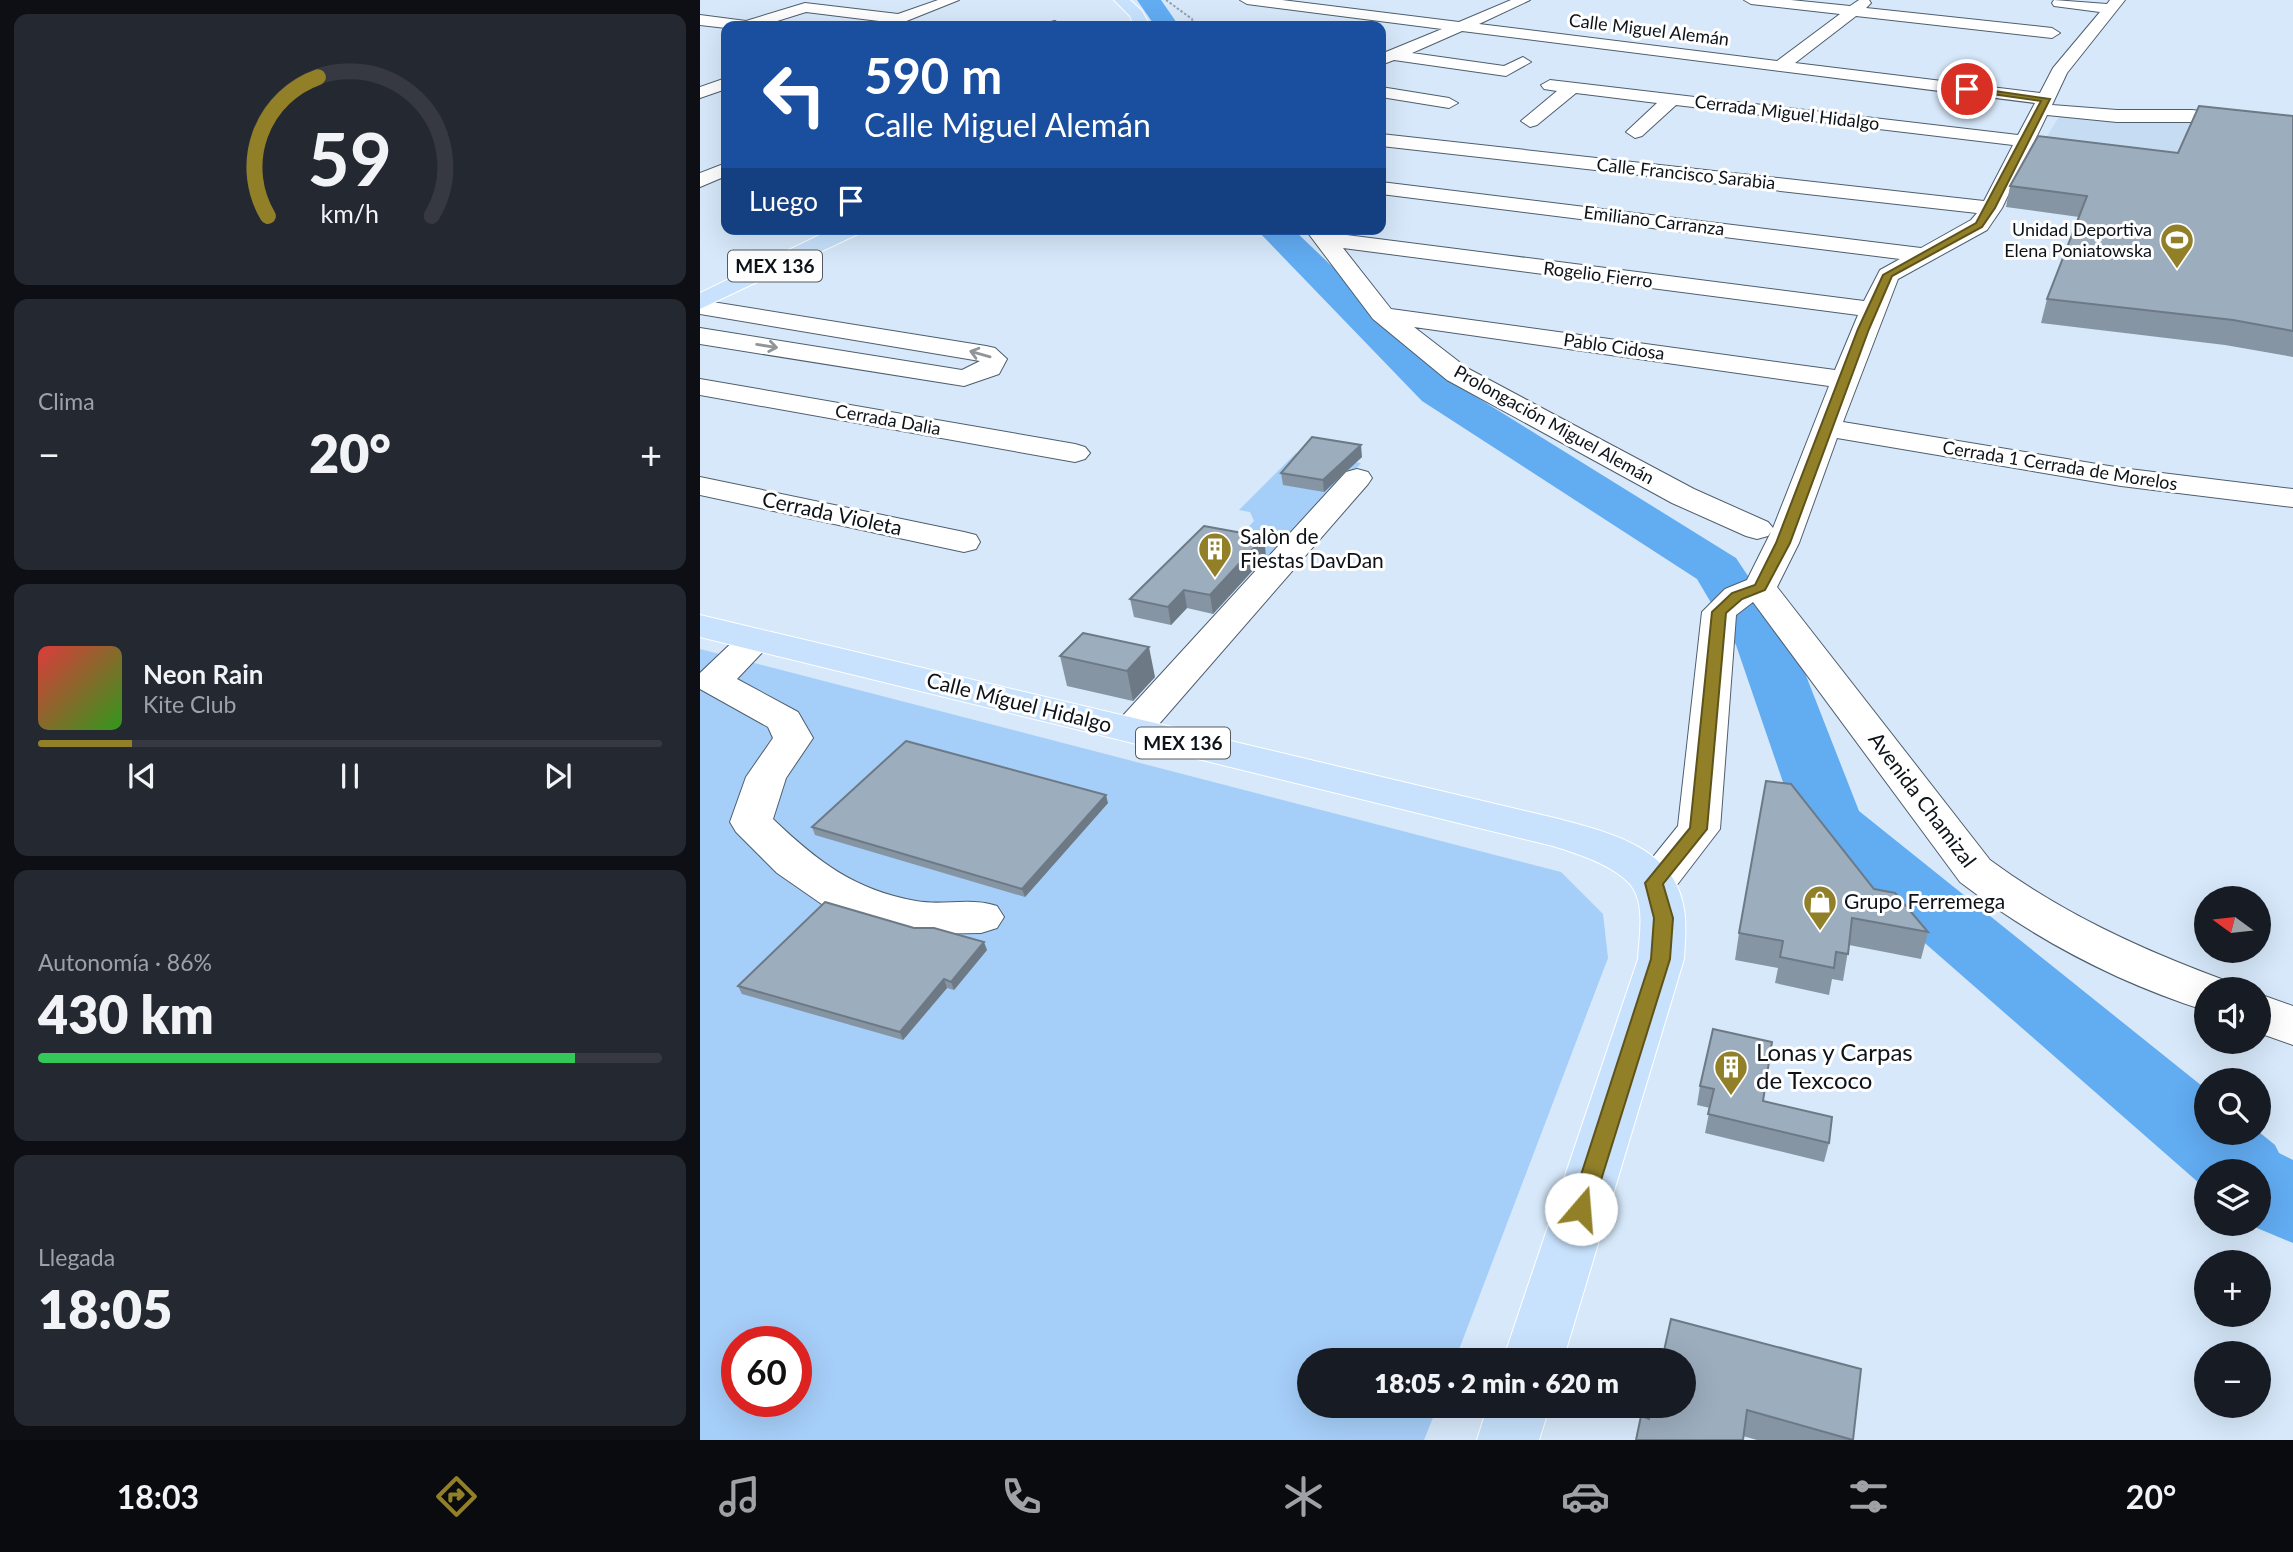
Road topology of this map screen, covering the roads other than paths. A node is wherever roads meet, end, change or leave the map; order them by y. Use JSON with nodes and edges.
{"nodes":[{"id":1,"x":952,"y":0,"type":"edge"},
{"id":2,"x":1121,"y":0,"type":"edge"},
{"id":3,"x":1247,"y":0,"type":"edge"},
{"id":4,"x":1523,"y":0,"type":"edge"},
{"id":5,"x":1751,"y":0,"type":"edge"},
{"id":6,"x":1868,"y":0,"type":"edge"},
{"id":7,"x":2062,"y":0,"type":"edge"},
{"id":8,"x":2115,"y":5,"type":"edge"},
{"id":9,"x":1854,"y":10,"type":"junction"},
{"id":10,"x":899,"y":19,"type":"junction"},
{"id":11,"x":700,"y":20,"type":"edge"},
{"id":12,"x":762,"y":21,"type":"edge"},
{"id":13,"x":894,"y":21,"type":"edge"},
{"id":14,"x":1140,"y":21,"type":"edge"},
{"id":15,"x":721,"y":23,"type":"edge"},
{"id":16,"x":1459,"y":27,"type":"junction"},
{"id":17,"x":2052,"y":33,"type":"dead end"},
{"id":18,"x":1386,"y":57,"type":"edge"},
{"id":19,"x":1386,"y":58,"type":"edge"},
{"id":20,"x":1523,"y":62,"type":"dead end"},
{"id":21,"x":1782,"y":65,"type":"junction"},
{"id":22,"x":721,"y":77,"type":"edge"},
{"id":23,"x":1550,"y":85,"type":"dead end"},
{"id":24,"x":1573,"y":88,"type":"junction"},
{"id":25,"x":700,"y":93,"type":"edge"},
{"id":26,"x":1386,"y":93,"type":"edge"},
{"id":27,"x":1671,"y":100,"type":"junction"},
{"id":28,"x":2043,"y":104,"type":"junction"},
{"id":29,"x":1420,"y":117,"type":"dead end"},
{"id":30,"x":1530,"y":121,"type":"dead end"},
{"id":31,"x":2293,"y":127,"type":"edge"},
{"id":32,"x":1635,"y":132,"type":"dead end"},
{"id":33,"x":1386,"y":141,"type":"edge"},
{"id":34,"x":2024,"y":141,"type":"junction"},
{"id":35,"x":721,"y":174,"type":"edge"},
{"id":36,"x":1386,"y":189,"type":"edge"},
{"id":37,"x":704,"y":191,"type":"edge"},
{"id":38,"x":1991,"y":208,"type":"junction"},
{"id":39,"x":838,"y":235,"type":"edge"},
{"id":40,"x":1322,"y":235,"type":"edge"},
{"id":41,"x":1328,"y":235,"type":"edge"},
{"id":42,"x":1926,"y":255,"type":"junction"},
{"id":43,"x":700,"y":305,"type":"edge"},
{"id":44,"x":1872,"y":309,"type":"junction"},
{"id":45,"x":1382,"y":314,"type":"junction"},
{"id":46,"x":700,"y":336,"type":"edge"},
{"id":47,"x":1846,"y":380,"type":"junction"},
{"id":48,"x":700,"y":387,"type":"edge"},
{"id":49,"x":1828,"y":428,"type":"junction"},
{"id":50,"x":1075,"y":453,"type":"dead end"},
{"id":51,"x":1357,"y":478,"type":"dead end"},
{"id":52,"x":700,"y":486,"type":"edge"},
{"id":53,"x":2293,"y":498,"type":"edge"},
{"id":54,"x":1757,"y":529,"type":"dead end"},
{"id":55,"x":964,"y":542,"type":"dead end"},
{"id":56,"x":1741,"y":596,"type":"junction"},
{"id":57,"x":700,"y":626,"type":"edge"},
{"id":58,"x":756,"y":640,"type":"junction"},
{"id":59,"x":1132,"y":730,"type":"junction"},
{"id":60,"x":1654,"y":883,"type":"junction"},
{"id":61,"x":981,"y":917,"type":"dead end"},
{"id":62,"x":2194,"y":988,"type":"edge"},
{"id":63,"x":2271,"y":1018,"type":"edge"},
{"id":64,"x":2293,"y":1026,"type":"edge"},
{"id":65,"x":1537,"y":1348,"type":"edge"},
{"id":66,"x":1515,"y":1418,"type":"edge"},
{"id":67,"x":1508,"y":1440,"type":"edge"}],
"edges":[{"from":1,"to":10,"type":"street"},
{"from":2,"to":14,"type":"main road"},
{"from":3,"to":16,"type":"street","name":"Calle Miguel Alemán"},
{"from":4,"to":16,"type":"street"},
{"from":5,"to":9,"type":"street"},
{"from":6,"to":9,"type":"street"},
{"from":7,"to":8,"type":"street"},
{"from":8,"to":28,"type":"street"},
{"from":9,"to":17,"type":"street"},
{"from":9,"to":21,"type":"street"},
{"from":10,"to":12,"type":"street"},
{"from":10,"to":13,"type":"street"},
{"from":11,"to":15,"type":"street"},
{"from":16,"to":18,"type":"street"},
{"from":16,"to":21,"type":"street","name":"Calle Miguel Alemán"},
{"from":19,"to":20,"type":"street"},
{"from":21,"to":28,"type":"street","name":"Calle Miguel Alemán"},
{"from":22,"to":25,"type":"street"},
{"from":23,"to":24,"type":"street","name":"Cerrada Miguel Hidalgo"},
{"from":24,"to":27,"type":"street","name":"Cerrada Miguel Hidalgo"},
{"from":24,"to":30,"type":"street"},
{"from":26,"to":29,"type":"street"},
{"from":27,"to":32,"type":"street"},
{"from":27,"to":34,"type":"street","name":"Cerrada Miguel Hidalgo"},
{"from":28,"to":31,"type":"street","name":"Calle Miguel Alemán"},
{"from":28,"to":34,"type":"street"},
{"from":33,"to":38,"type":"street","name":"Calle Francisco Sarabia"},
{"from":34,"to":38,"type":"street"},
{"from":35,"to":37,"type":"street"},
{"from":36,"to":42,"type":"street","name":"Emiliano Carranza"},
{"from":38,"to":42,"type":"street"},
{"from":39,"to":43,"type":"main road","number":"MEX 136"},
{"from":40,"to":45,"type":"street","name":"Prolongación Miguel Alemán"},
{"from":41,"to":44,"type":"street","name":"Rogelio Fierro"},
{"from":42,"to":44,"type":"street"},
{"from":46,"to":43,"type":"street","one_way":true},
{"from":44,"to":47,"type":"street"},
{"from":45,"to":47,"type":"street","name":"Pablo Cidosa"},
{"from":45,"to":54,"type":"street","name":"Prolongación Miguel Alemán"},
{"from":47,"to":49,"type":"street"},
{"from":48,"to":50,"type":"street","name":"Cerrada Dalia"},
{"from":49,"to":53,"type":"street","name":"Cerrada 1 Cerrada de Morelos"},
{"from":49,"to":56,"type":"street"},
{"from":51,"to":59,"type":"street"},
{"from":52,"to":55,"type":"street","name":"Cerrada Violeta"},
{"from":56,"to":60,"type":"street"},
{"from":56,"to":62,"type":"street","name":"Avenida Chamizal"},
{"from":57,"to":58,"type":"main road","name":"Calle Míguel Hidalgo","number":"MEX 136"},
{"from":58,"to":59,"type":"main road","name":"Calle Míguel Hidalgo","number":"MEX 136"},
{"from":58,"to":61,"type":"street"},
{"from":59,"to":60,"type":"main road","name":"Calle Míguel Hidalgo","number":"MEX 136"},
{"from":60,"to":65,"type":"main road"},
{"from":63,"to":64,"type":"street"},
{"from":66,"to":67,"type":"main road"}]}
